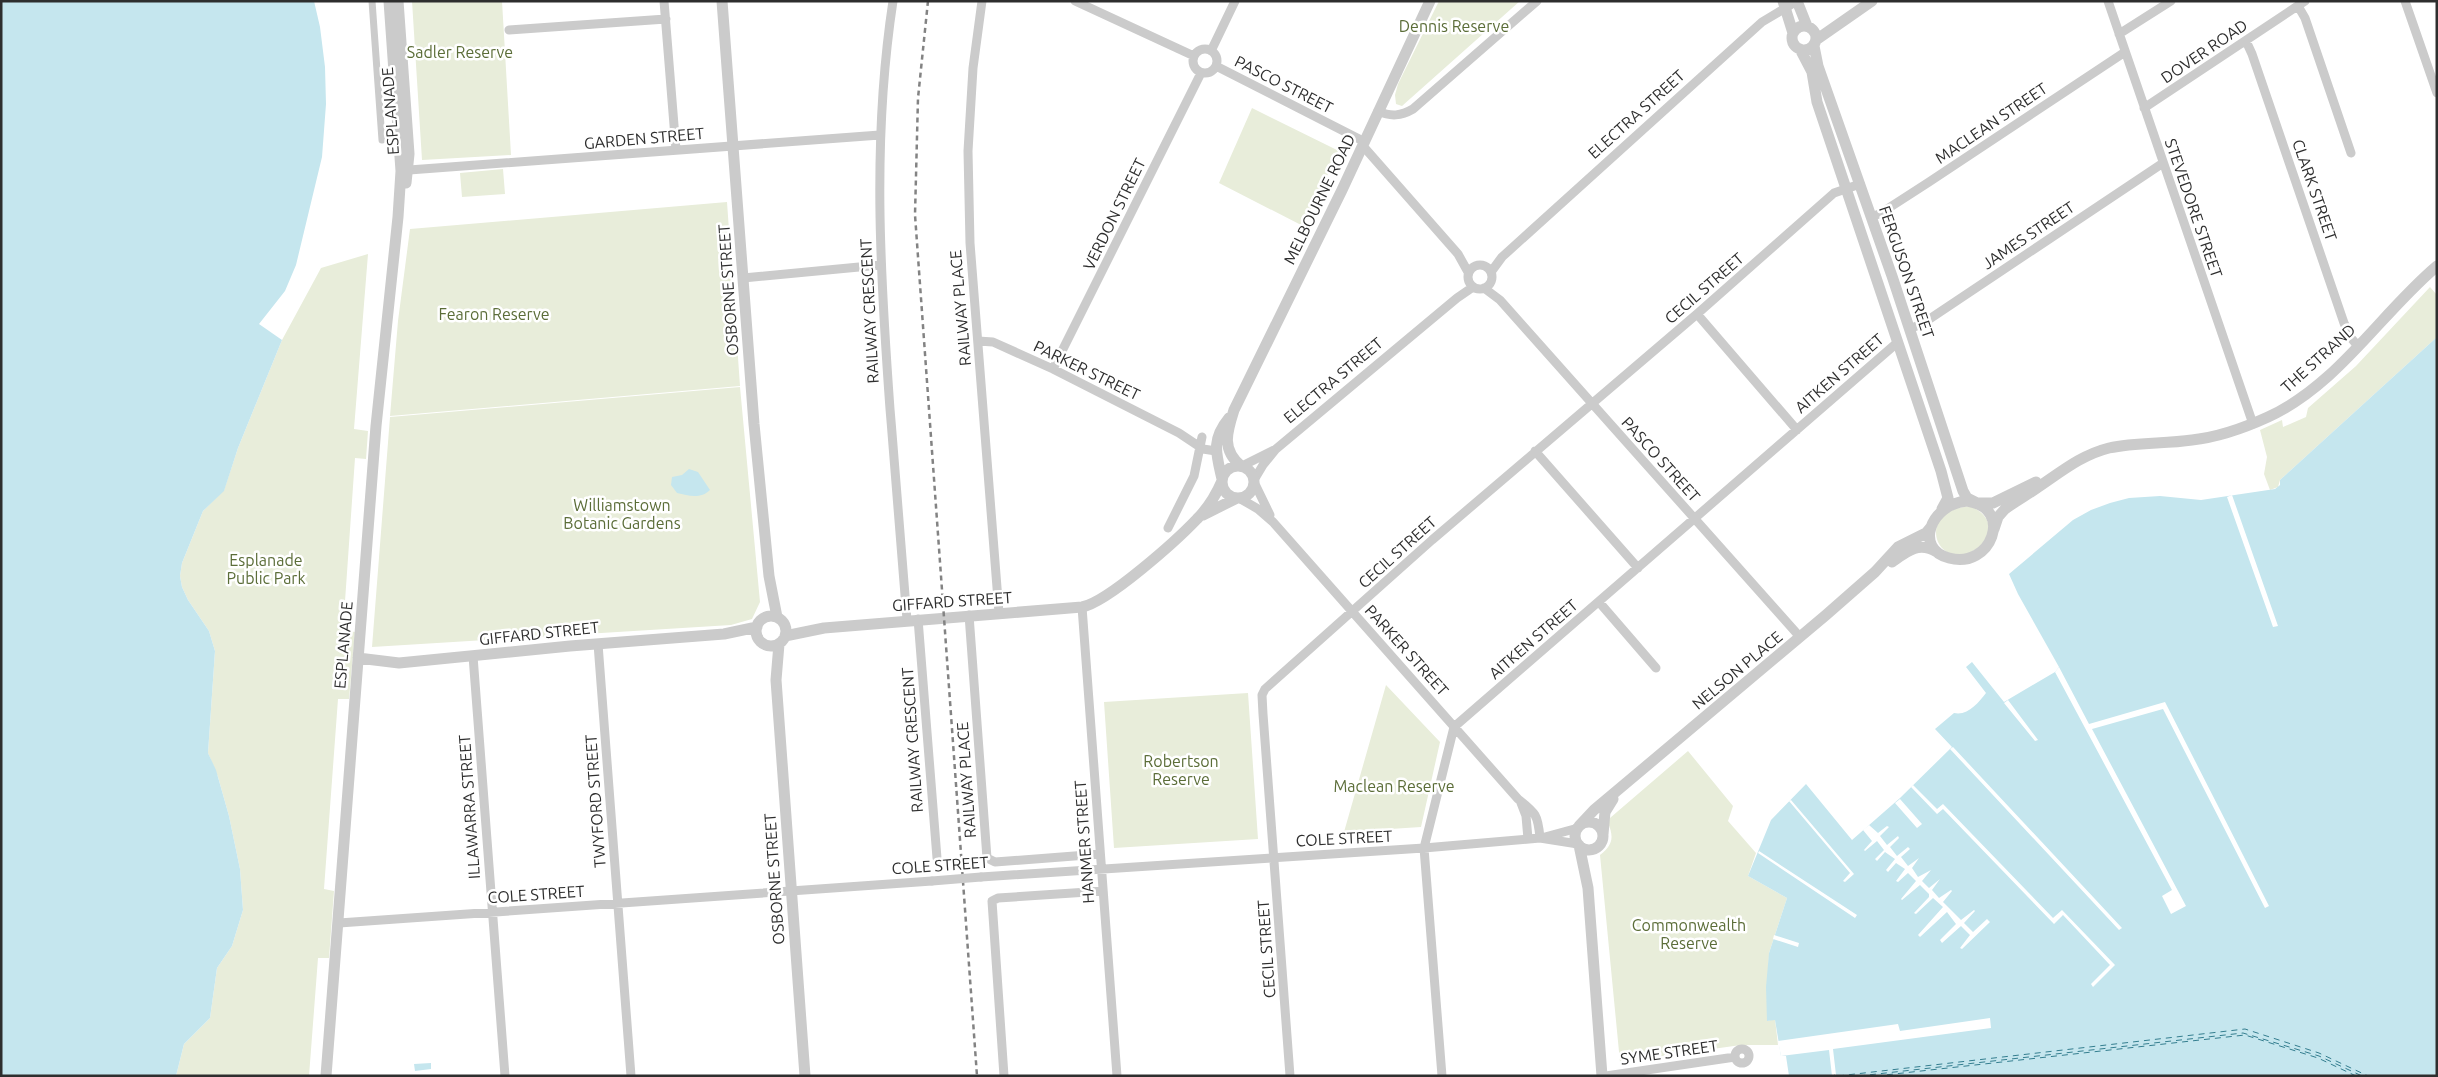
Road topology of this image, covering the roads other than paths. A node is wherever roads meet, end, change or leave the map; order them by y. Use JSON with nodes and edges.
{"nodes":[{"id":1,"x":372,"y":1,"type":"edge"},
{"id":2,"x":389,"y":1,"type":"edge"},
{"id":3,"x":398,"y":1,"type":"edge"},
{"id":4,"x":664,"y":1,"type":"edge"},
{"id":5,"x":722,"y":1,"type":"edge"},
{"id":6,"x":893,"y":1,"type":"edge"},
{"id":7,"x":982,"y":1,"type":"edge"},
{"id":8,"x":1075,"y":1,"type":"edge"},
{"id":9,"x":1235,"y":1,"type":"edge"},
{"id":10,"x":1430,"y":1,"type":"edge"},
{"id":11,"x":1537,"y":1,"type":"edge"},
{"id":12,"x":1797,"y":1,"type":"edge"},
{"id":13,"x":1872,"y":1,"type":"edge"},
{"id":14,"x":2108,"y":1,"type":"edge"},
{"id":15,"x":2171,"y":1,"type":"edge"},
{"id":16,"x":2405,"y":1,"type":"edge"},
{"id":17,"x":2301,"y":3,"type":"edge"},
{"id":18,"x":1784,"y":4,"type":"edge"},
{"id":19,"x":1848,"y":16,"type":"junction"},
{"id":20,"x":666,"y":19,"type":"junction"},
{"id":21,"x":1809,"y":27,"type":"junction"},
{"id":22,"x":510,"y":30,"type":"dead end"},
{"id":23,"x":1793,"y":33,"type":"junction"},
{"id":24,"x":2119,"y":34,"type":"junction"},
{"id":25,"x":2246,"y":41,"type":"junction"},
{"id":26,"x":1815,"y":43,"type":"junction"},
{"id":27,"x":1800,"y":49,"type":"junction"},
{"id":28,"x":1210,"y":51,"type":"junction"},
{"id":29,"x":2125,"y":52,"type":"junction"},
{"id":30,"x":1194,"y":56,"type":"junction"},
{"id":31,"x":1216,"y":66,"type":"junction"},
{"id":32,"x":1201,"y":73,"type":"junction"},
{"id":33,"x":2437,"y":93,"type":"edge"},
{"id":34,"x":2144,"y":108,"type":"junction"},
{"id":35,"x":1378,"y":111,"type":"junction"},
{"id":36,"x":880,"y":135,"type":"junction"},
{"id":37,"x":382,"y":140,"type":"dead end"},
{"id":38,"x":1364,"y":144,"type":"junction"},
{"id":39,"x":733,"y":146,"type":"junction"},
{"id":40,"x":676,"y":150,"type":"junction"},
{"id":41,"x":2350,"y":153,"type":"dead end"},
{"id":42,"x":2163,"y":163,"type":"junction"},
{"id":43,"x":405,"y":170,"type":"junction"},
{"id":44,"x":1860,"y":184,"type":"junction"},
{"id":45,"x":1846,"y":189,"type":"junction"},
{"id":46,"x":1872,"y":216,"type":"junction"},
{"id":47,"x":1458,"y":254,"type":"junction"},
{"id":48,"x":880,"y":265,"type":"junction"},
{"id":49,"x":1476,"y":265,"type":"junction"},
{"id":50,"x":2437,"y":266,"type":"edge"},
{"id":51,"x":1489,"y":269,"type":"junction"},
{"id":52,"x":1468,"y":272,"type":"junction"},
{"id":53,"x":743,"y":278,"type":"junction"},
{"id":54,"x":1471,"y":285,"type":"junction"},
{"id":55,"x":1487,"y":286,"type":"junction"},
{"id":56,"x":1697,"y":314,"type":"junction"},
{"id":57,"x":1910,"y":329,"type":"junction"},
{"id":58,"x":978,"y":341,"type":"junction"},
{"id":59,"x":1898,"y":342,"type":"junction"},
{"id":60,"x":2358,"y":346,"type":"junction"},
{"id":61,"x":1054,"y":368,"type":"junction"},
{"id":62,"x":1592,"y":404,"type":"junction"},
{"id":63,"x":2253,"y":424,"type":"junction"},
{"id":64,"x":1797,"y":430,"type":"junction"},
{"id":65,"x":1179,"y":433,"type":"junction"},
{"id":66,"x":1202,"y":438,"type":"junction"},
{"id":67,"x":1222,"y":441,"type":"junction"},
{"id":68,"x":1200,"y":447,"type":"junction"},
{"id":69,"x":1276,"y":449,"type":"junction"},
{"id":70,"x":1216,"y":451,"type":"junction"},
{"id":71,"x":1535,"y":451,"type":"junction"},
{"id":72,"x":1241,"y":466,"type":"junction"},
{"id":73,"x":2055,"y":474,"type":"junction"},
{"id":74,"x":1222,"y":480,"type":"junction"},
{"id":75,"x":1254,"y":481,"type":"junction"},
{"id":76,"x":1238,"y":498,"type":"junction"},
{"id":77,"x":1977,"y":503,"type":"junction"},
{"id":78,"x":1942,"y":509,"type":"junction"},
{"id":79,"x":1197,"y":519,"type":"junction"},
{"id":80,"x":1694,"y":519,"type":"junction"},
{"id":81,"x":1273,"y":522,"type":"junction"},
{"id":82,"x":1931,"y":527,"type":"junction"},
{"id":83,"x":1168,"y":528,"type":"dead end"},
{"id":84,"x":1994,"y":530,"type":"junction"},
{"id":85,"x":1939,"y":553,"type":"junction"},
{"id":86,"x":1638,"y":568,"type":"junction"},
{"id":87,"x":1875,"y":572,"type":"junction"},
{"id":88,"x":1599,"y":602,"type":"junction"},
{"id":89,"x":1082,"y":607,"type":"junction"},
{"id":90,"x":1352,"y":612,"type":"junction"},
{"id":91,"x":999,"y":613,"type":"junction"},
{"id":92,"x":969,"y":615,"type":"junction"},
{"id":93,"x":776,"y":619,"type":"junction"},
{"id":94,"x":912,"y":619,"type":"junction"},
{"id":95,"x":824,"y":628,"type":"junction"},
{"id":96,"x":761,"y":637,"type":"junction"},
{"id":97,"x":1800,"y":638,"type":"junction"},
{"id":98,"x":782,"y":640,"type":"junction"},
{"id":99,"x":598,"y":644,"type":"junction"},
{"id":100,"x":473,"y":656,"type":"junction"},
{"id":101,"x":358,"y":658,"type":"junction"},
{"id":102,"x":1656,"y":668,"type":"dead end"},
{"id":103,"x":776,"y":680,"type":"junction"},
{"id":104,"x":1454,"y":727,"type":"junction"},
{"id":105,"x":1619,"y":792,"type":"junction"},
{"id":106,"x":1518,"y":798,"type":"junction"},
{"id":107,"x":1579,"y":827,"type":"junction"},
{"id":108,"x":1541,"y":838,"type":"junction"},
{"id":109,"x":1528,"y":839,"type":"junction"},
{"id":110,"x":1601,"y":839,"type":"junction"},
{"id":111,"x":1579,"y":845,"type":"junction"},
{"id":112,"x":1424,"y":848,"type":"junction"},
{"id":113,"x":1100,"y":854,"type":"junction"},
{"id":114,"x":1273,"y":857,"type":"junction"},
{"id":115,"x":936,"y":858,"type":"dead end"},
{"id":116,"x":1101,"y":869,"type":"junction"},
{"id":117,"x":1588,"y":888,"type":"junction"},
{"id":118,"x":791,"y":891,"type":"junction"},
{"id":119,"x":1103,"y":891,"type":"junction"},
{"id":120,"x":617,"y":903,"type":"junction"},
{"id":121,"x":492,"y":912,"type":"junction"},
{"id":122,"x":339,"y":923,"type":"junction"},
{"id":123,"x":1735,"y":1058,"type":"dead end"},
{"id":124,"x":326,"y":1076,"type":"edge"},
{"id":125,"x":505,"y":1076,"type":"edge"},
{"id":126,"x":631,"y":1076,"type":"edge"},
{"id":127,"x":805,"y":1076,"type":"edge"},
{"id":128,"x":1004,"y":1076,"type":"edge"},
{"id":129,"x":1117,"y":1076,"type":"edge"},
{"id":130,"x":1290,"y":1076,"type":"edge"},
{"id":131,"x":1442,"y":1076,"type":"edge"},
{"id":132,"x":1602,"y":1076,"type":"edge"},
{"id":133,"x":1606,"y":1076,"type":"edge"}],
"edges":[{"from":1,"to":37,"type":"street"},
{"from":2,"to":43,"type":"street","name":"ESPLANADE"},
{"from":3,"to":43,"type":"street","name":"ESPLANADE"},
{"from":4,"to":20,"type":"street"},
{"from":5,"to":39,"type":"street","name":"OSBORNE STREET"},
{"from":6,"to":36,"type":"street","name":"RAILWAY CRESCENT"},
{"from":7,"to":58,"type":"street","name":"RAILWAY PLACE"},
{"from":8,"to":30,"type":"street"},
{"from":9,"to":28,"type":"street"},
{"from":10,"to":35,"type":"street","name":"MELBOURNE ROAD"},
{"from":11,"to":35,"type":"street"},
{"from":12,"to":18,"type":"street","name":"ELECTRA STREET"},
{"from":12,"to":21,"type":"street"},
{"from":13,"to":19,"type":"street"},
{"from":14,"to":24,"type":"street","name":"STEVEDORE STREET"},
{"from":15,"to":24,"type":"street"},
{"from":16,"to":33,"type":"street"},
{"from":17,"to":25,"type":"street","name":"DOVER ROAD"},
{"from":17,"to":41,"type":"street"},
{"from":18,"to":23,"type":"street"},
{"from":18,"to":51,"type":"street","name":"ELECTRA STREET"},
{"from":19,"to":21,"type":"street"},
{"from":19,"to":26,"type":"street"},
{"from":20,"to":22,"type":"street"},
{"from":20,"to":40,"type":"street"},
{"from":21,"to":23,"type":"street"},
{"from":21,"to":26,"type":"street"},
{"from":23,"to":27,"type":"street"},
{"from":24,"to":29,"type":"street","name":"STEVEDORE STREET"},
{"from":25,"to":34,"type":"street","name":"DOVER ROAD"},
{"from":25,"to":60,"type":"street","name":"CLARK STREET"},
{"from":26,"to":27,"type":"street"},
{"from":26,"to":44,"type":"street","name":"FERGUSON STREET"},
{"from":27,"to":45,"type":"street","name":"FERGUSON STREET"},
{"from":28,"to":30,"type":"street"},
{"from":28,"to":31,"type":"street"},
{"from":29,"to":34,"type":"street","name":"STEVEDORE STREET"},
{"from":29,"to":46,"type":"street","name":"MACLEAN STREET"},
{"from":30,"to":32,"type":"street"},
{"from":31,"to":32,"type":"street"},
{"from":31,"to":38,"type":"street","name":"PASCO STREET"},
{"from":32,"to":61,"type":"street","name":"VERDON STREET"},
{"from":34,"to":42,"type":"street","name":"STEVEDORE STREET"},
{"from":35,"to":38,"type":"street","name":"MELBOURNE ROAD"},
{"from":36,"to":39,"type":"street","name":"GARDEN STREET"},
{"from":36,"to":48,"type":"street","name":"RAILWAY CRESCENT"},
{"from":38,"to":47,"type":"street","name":"PASCO STREET"},
{"from":38,"to":67,"type":"street","name":"MELBOURNE ROAD"},
{"from":39,"to":40,"type":"street","name":"GARDEN STREET"},
{"from":39,"to":53,"type":"street","name":"OSBORNE STREET"},
{"from":40,"to":43,"type":"street","name":"GARDEN STREET"},
{"from":42,"to":57,"type":"street","name":"JAMES STREET"},
{"from":42,"to":63,"type":"street","name":"STEVEDORE STREET"},
{"from":43,"to":101,"type":"street","name":"ESPLANADE"},
{"from":44,"to":45,"type":"street","name":"CECIL STREET"},
{"from":44,"to":46,"type":"street","name":"FERGUSON STREET"},
{"from":45,"to":56,"type":"street","name":"CECIL STREET"},
{"from":45,"to":59,"type":"street","name":"FERGUSON STREET"},
{"from":46,"to":57,"type":"street","name":"FERGUSON STREET"},
{"from":47,"to":49,"type":"street","name":"PASCO STREET"},
{"from":47,"to":52,"type":"street","name":"PASCO STREET"},
{"from":48,"to":53,"type":"street"},
{"from":48,"to":94,"type":"street","name":"RAILWAY CRESCENT"},
{"from":49,"to":51,"type":"street"},
{"from":49,"to":52,"type":"street"},
{"from":50,"to":60,"type":"street","name":"THE STRAND"},
{"from":51,"to":55,"type":"street"},
{"from":52,"to":54,"type":"street"},
{"from":53,"to":93,"type":"street","name":"OSBORNE STREET"},
{"from":54,"to":55,"type":"street"},
{"from":54,"to":69,"type":"street","name":"ELECTRA STREET"},
{"from":55,"to":62,"type":"street","name":"PASCO STREET"},
{"from":56,"to":62,"type":"street","name":"CECIL STREET"},
{"from":56,"to":64,"type":"street"},
{"from":57,"to":77,"type":"street","name":"FERGUSON STREET"},
{"from":58,"to":61,"type":"street","name":"PARKER STREET"},
{"from":58,"to":91,"type":"street","name":"RAILWAY PLACE"},
{"from":59,"to":64,"type":"street","name":"AITKEN STREET"},
{"from":59,"to":78,"type":"street","name":"FERGUSON STREET"},
{"from":60,"to":63,"type":"street","name":"THE STRAND"},
{"from":61,"to":65,"type":"street","name":"PARKER STREET"},
{"from":62,"to":71,"type":"street","name":"CECIL STREET"},
{"from":62,"to":80,"type":"street","name":"PASCO STREET"},
{"from":63,"to":73,"type":"street","name":"THE STRAND"},
{"from":64,"to":80,"type":"street","name":"AITKEN STREET"},
{"from":65,"to":66,"type":"street","name":"PARKER STREET"},
{"from":65,"to":68,"type":"street","name":"PARKER STREET"},
{"from":66,"to":67,"type":"street","name":"PARKER STREET"},
{"from":66,"to":68,"type":"street"},
{"from":67,"to":70,"type":"street","name":"MELBOURNE ROAD"},
{"from":67,"to":72,"type":"street"},
{"from":68,"to":70,"type":"street","name":"PARKER STREET"},
{"from":68,"to":83,"type":"street"},
{"from":69,"to":72,"type":"street","name":"ELECTRA STREET"},
{"from":69,"to":75,"type":"street","name":"ELECTRA STREET"},
{"from":70,"to":74,"type":"street","name":"MELBOURNE ROAD"},
{"from":71,"to":86,"type":"street"},
{"from":71,"to":90,"type":"street","name":"CECIL STREET"},
{"from":72,"to":74,"type":"street"},
{"from":72,"to":75,"type":"street"},
{"from":73,"to":77,"type":"street","name":"THE STRAND"},
{"from":73,"to":84,"type":"street","name":"THE STRAND"},
{"from":74,"to":76,"type":"street"},
{"from":74,"to":79,"type":"street"},
{"from":75,"to":76,"type":"street"},
{"from":75,"to":81,"type":"street","name":"PARKER STREET"},
{"from":76,"to":79,"type":"street"},
{"from":76,"to":81,"type":"street","name":"PARKER STREET"},
{"from":77,"to":78,"type":"street"},
{"from":77,"to":84,"type":"street"},
{"from":78,"to":82,"type":"street"},
{"from":79,"to":89,"type":"street"},
{"from":80,"to":86,"type":"street","name":"AITKEN STREET"},
{"from":80,"to":97,"type":"street","name":"PASCO STREET"},
{"from":81,"to":90,"type":"street","name":"PARKER STREET"},
{"from":82,"to":85,"type":"street"},
{"from":82,"to":87,"type":"street","name":"NELSON PLACE"},
{"from":84,"to":85,"type":"street"},
{"from":85,"to":87,"type":"street","name":"NELSON PLACE"},
{"from":86,"to":88,"type":"street","name":"AITKEN STREET"},
{"from":87,"to":97,"type":"street","name":"NELSON PLACE"},
{"from":88,"to":102,"type":"street"},
{"from":88,"to":104,"type":"street","name":"AITKEN STREET"},
{"from":89,"to":91,"type":"street","name":"GIFFARD STREET"},
{"from":89,"to":113,"type":"street","name":"HANMER STREET"},
{"from":90,"to":104,"type":"street","name":"PARKER STREET"},
{"from":90,"to":114,"type":"street","name":"CECIL STREET"},
{"from":91,"to":92,"type":"street","name":"GIFFARD STREET"},
{"from":92,"to":94,"type":"street","name":"GIFFARD STREET"},
{"from":92,"to":113,"type":"street","name":"RAILWAY PLACE"},
{"from":93,"to":95,"type":"street","name":"GIFFARD STREET"},
{"from":93,"to":96,"type":"street"},
{"from":93,"to":98,"type":"street","name":"OSBORNE STREET"},
{"from":94,"to":95,"type":"street","name":"GIFFARD STREET"},
{"from":94,"to":115,"type":"street","name":"RAILWAY CRESCENT"},
{"from":95,"to":98,"type":"street","name":"GIFFARD STREET"},
{"from":96,"to":98,"type":"street","name":"GIFFARD STREET"},
{"from":96,"to":99,"type":"street","name":"GIFFARD STREET"},
{"from":96,"to":103,"type":"street","name":"OSBORNE STREET"},
{"from":97,"to":105,"type":"street","name":"NELSON PLACE"},
{"from":98,"to":103,"type":"street","name":"OSBORNE STREET"},
{"from":99,"to":100,"type":"street","name":"GIFFARD STREET"},
{"from":99,"to":120,"type":"street","name":"TWYFORD STREET"},
{"from":100,"to":101,"type":"street","name":"GIFFARD STREET"},
{"from":100,"to":121,"type":"street","name":"ILLAWARRA STREET"},
{"from":101,"to":122,"type":"street","name":"ESPLANADE"},
{"from":103,"to":118,"type":"street","name":"OSBORNE STREET"},
{"from":104,"to":106,"type":"street","name":"PARKER STREET"},
{"from":104,"to":112,"type":"street"},
{"from":105,"to":107,"type":"street","name":"NELSON PLACE"},
{"from":105,"to":110,"type":"street","name":"NELSON PLACE"},
{"from":106,"to":108,"type":"street","name":"PARKER STREET"},
{"from":106,"to":109,"type":"street","name":"PARKER STREET"},
{"from":107,"to":108,"type":"street","name":"COLE STREET"},
{"from":107,"to":110,"type":"street"},
{"from":107,"to":111,"type":"street"},
{"from":108,"to":109,"type":"street","name":"COLE STREET"},
{"from":108,"to":111,"type":"street","name":"COLE STREET"},
{"from":109,"to":112,"type":"street","name":"COLE STREET"},
{"from":110,"to":111,"type":"street"},
{"from":110,"to":117,"type":"street","name":"NELSON PLACE"},
{"from":111,"to":117,"type":"street","name":"NELSON PLACE"},
{"from":112,"to":114,"type":"street","name":"COLE STREET"},
{"from":112,"to":131,"type":"street"},
{"from":113,"to":116,"type":"street","name":"HANMER STREET"},
{"from":114,"to":116,"type":"street","name":"COLE STREET"},
{"from":114,"to":130,"type":"street","name":"CECIL STREET"},
{"from":116,"to":118,"type":"street","name":"COLE STREET","bridge":true},
{"from":116,"to":119,"type":"street","name":"HANMER STREET"},
{"from":117,"to":132,"type":"street","name":"NELSON PLACE"},
{"from":118,"to":120,"type":"street","name":"COLE STREET"},
{"from":118,"to":127,"type":"street","name":"OSBORNE STREET"},
{"from":119,"to":128,"type":"street"},
{"from":119,"to":129,"type":"street","name":"HANMER STREET"},
{"from":120,"to":121,"type":"street","name":"COLE STREET"},
{"from":120,"to":126,"type":"street","name":"TWYFORD STREET"},
{"from":121,"to":122,"type":"street","name":"COLE STREET"},
{"from":121,"to":125,"type":"street","name":"ILLAWARRA STREET"},
{"from":122,"to":124,"type":"street","name":"ESPLANADE"},
{"from":123,"to":133,"type":"street","name":"SYME STREET"}]}
